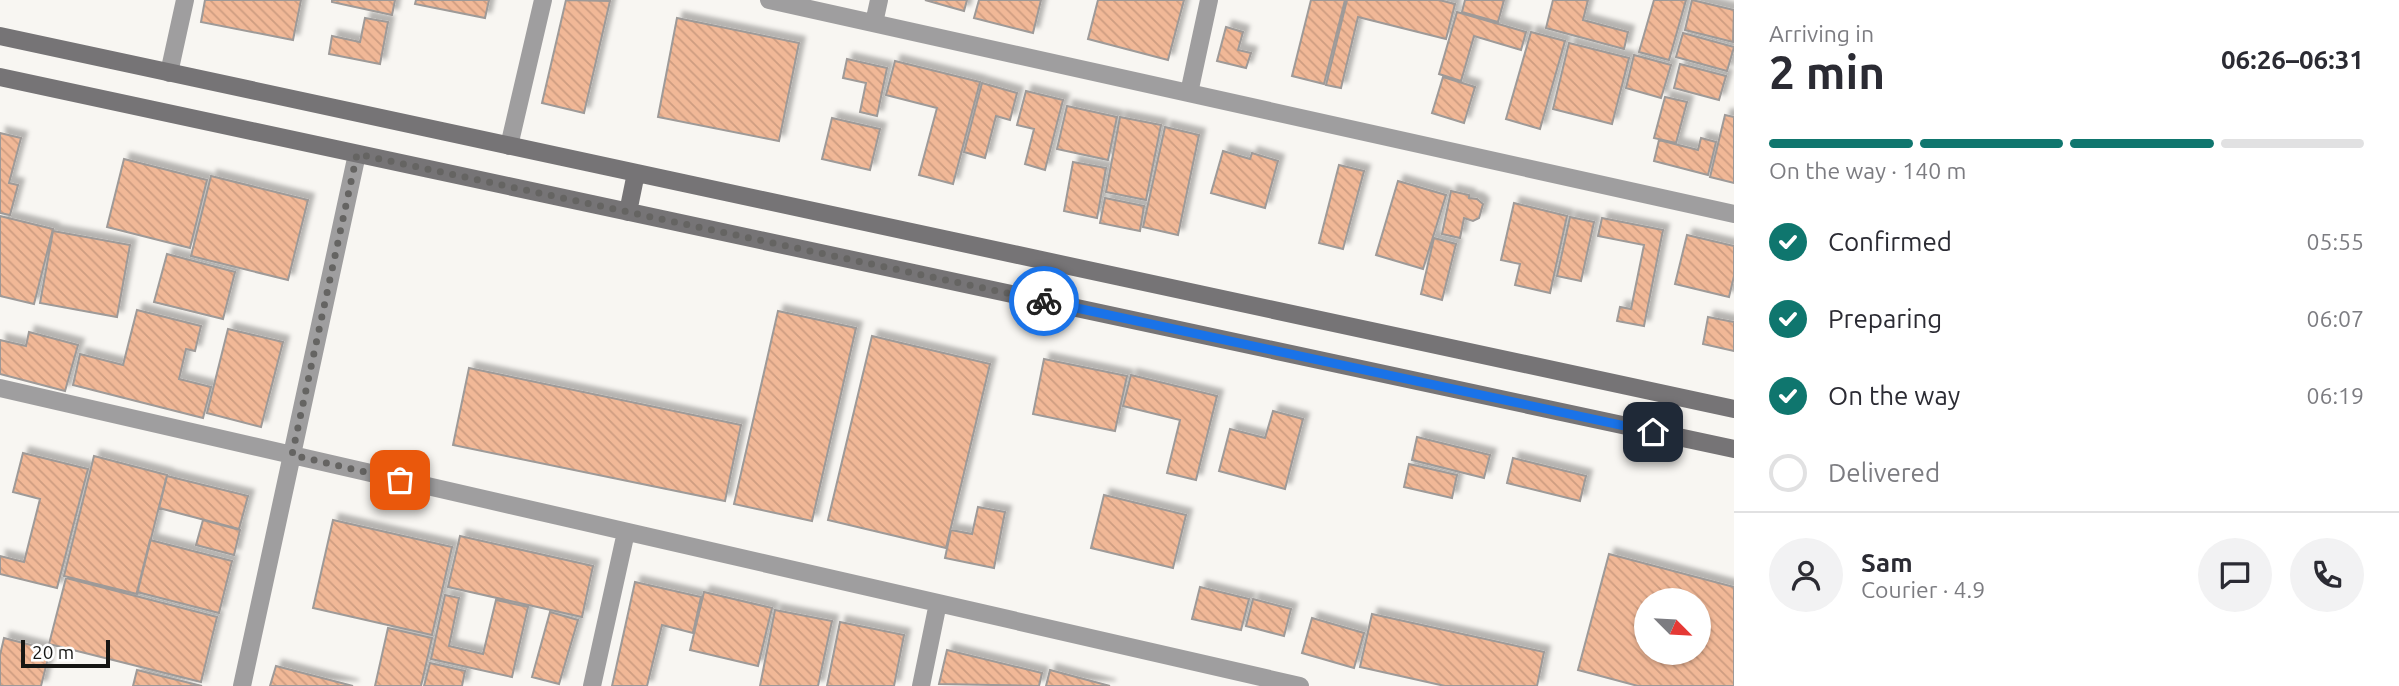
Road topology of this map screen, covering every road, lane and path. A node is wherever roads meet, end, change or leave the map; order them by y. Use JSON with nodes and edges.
{"nodes":[{"id":1,"x":185,"y":0,"type":"edge"},
{"id":2,"x":542,"y":0,"type":"edge"},
{"id":3,"x":769,"y":0,"type":"edge"},
{"id":4,"x":879,"y":0,"type":"edge"},
{"id":5,"x":1209,"y":0,"type":"edge"},
{"id":6,"x":874,"y":23,"type":"junction"},
{"id":7,"x":0,"y":37,"type":"edge"},
{"id":8,"x":169,"y":73,"type":"junction"},
{"id":9,"x":0,"y":77,"type":"edge"},
{"id":10,"x":1189,"y":93,"type":"junction"},
{"id":11,"x":509,"y":146,"type":"junction"},
{"id":12,"x":357,"y":154,"type":"junction"},
{"id":13,"x":636,"y":173,"type":"junction"},
{"id":14,"x":628,"y":212,"type":"junction"},
{"id":15,"x":1734,"y":214,"type":"edge"},
{"id":16,"x":0,"y":388,"type":"edge"},
{"id":17,"x":1734,"y":408,"type":"edge"},
{"id":18,"x":1734,"y":449,"type":"edge"},
{"id":19,"x":292,"y":455,"type":"junction"},
{"id":20,"x":626,"y":532,"type":"junction"},
{"id":21,"x":938,"y":603,"type":"junction"},
{"id":22,"x":242,"y":686,"type":"edge"},
{"id":23,"x":592,"y":686,"type":"edge"},
{"id":24,"x":921,"y":686,"type":"edge"},
{"id":25,"x":1300,"y":686,"type":"edge"}],
"edges":[{"from":1,"to":8,"type":"street"},
{"from":2,"to":11,"type":"street"},
{"from":3,"to":6,"type":"street"},
{"from":4,"to":6,"type":"street"},
{"from":5,"to":10,"type":"street"},
{"from":6,"to":10,"type":"street"},
{"from":7,"to":8,"type":"main road"},
{"from":8,"to":11,"type":"main road"},
{"from":9,"to":12,"type":"main road"},
{"from":10,"to":15,"type":"street"},
{"from":11,"to":13,"type":"main road"},
{"from":12,"to":14,"type":"main road"},
{"from":12,"to":19,"type":"street"},
{"from":13,"to":14,"type":"main road"},
{"from":13,"to":17,"type":"main road"},
{"from":14,"to":18,"type":"main road"},
{"from":16,"to":19,"type":"street"},
{"from":19,"to":20,"type":"street"},
{"from":19,"to":22,"type":"street"},
{"from":20,"to":21,"type":"street"},
{"from":20,"to":23,"type":"street"},
{"from":21,"to":24,"type":"street"},
{"from":21,"to":25,"type":"street"}]}
